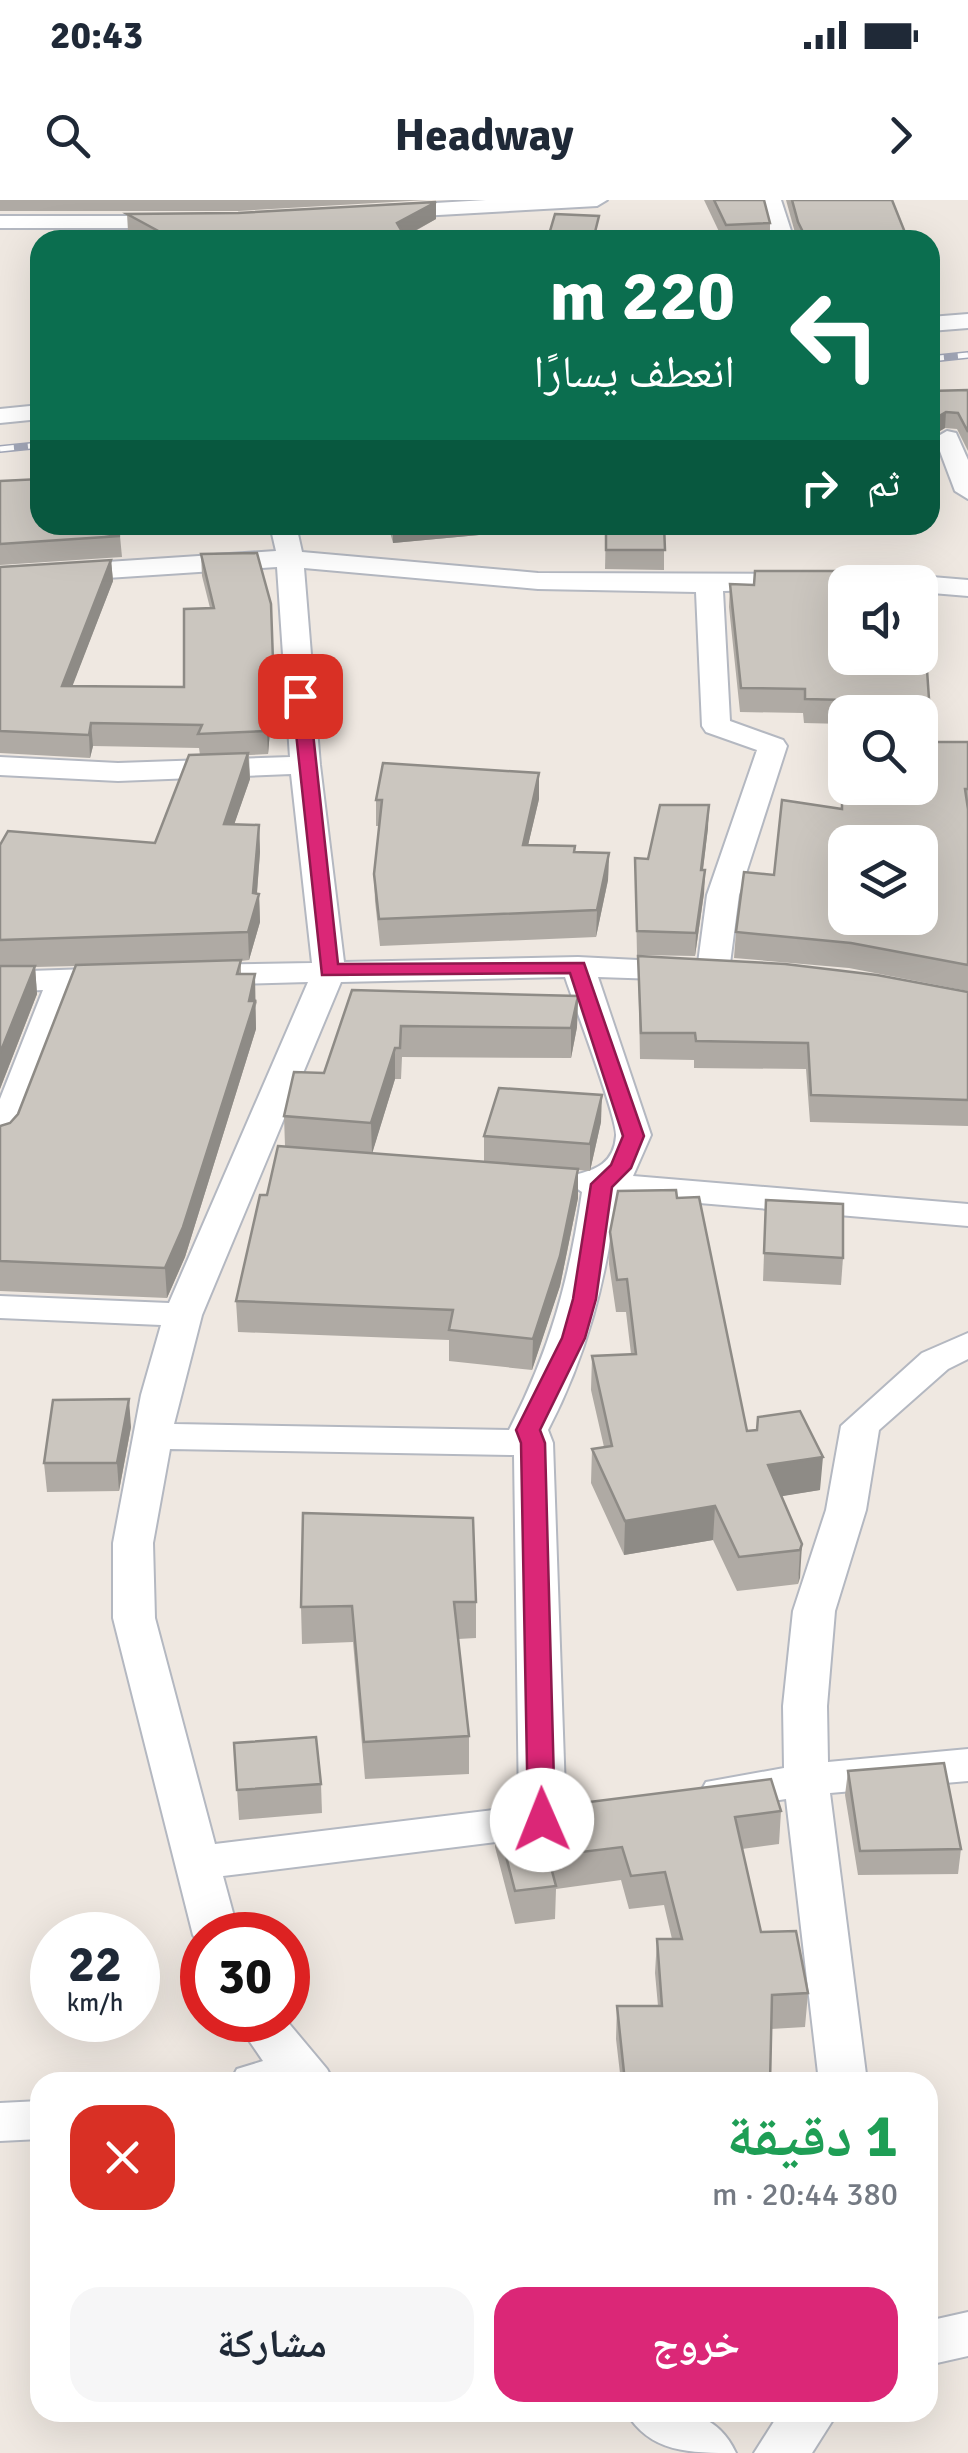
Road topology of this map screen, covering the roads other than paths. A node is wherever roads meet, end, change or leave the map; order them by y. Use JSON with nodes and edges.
{"nodes":[{"id":1,"x":597,"y":200,"type":"edge"},
{"id":2,"x":772,"y":200,"type":"edge"},
{"id":3,"x":365,"y":214,"type":"edge"},
{"id":4,"x":0,"y":222,"type":"edge"},
{"id":5,"x":208,"y":222,"type":"edge"},
{"id":6,"x":781,"y":230,"type":"edge"},
{"id":7,"x":968,"y":321,"type":"edge"},
{"id":8,"x":940,"y":323,"type":"edge"},
{"id":9,"x":30,"y":413,"type":"edge"},
{"id":10,"x":0,"y":416,"type":"edge"},
{"id":11,"x":947,"y":438,"type":"dead end"},
{"id":12,"x":968,"y":489,"type":"edge"},
{"id":13,"x":287,"y":542,"type":"edge"},
{"id":14,"x":0,"y":577,"type":"edge"},
{"id":15,"x":828,"y":579,"type":"edge"},
{"id":16,"x":710,"y":584,"type":"junction"},
{"id":17,"x":938,"y":586,"type":"edge"},
{"id":18,"x":968,"y":588,"type":"edge"},
{"id":19,"x":306,"y":765,"type":"junction"},
{"id":20,"x":0,"y":766,"type":"edge"},
{"id":21,"x":578,"y":967,"type":"junction"},
{"id":22,"x":329,"y":970,"type":"junction"},
{"id":23,"x":712,"y":971,"type":"junction"},
{"id":24,"x":748,"y":974,"type":"edge"},
{"id":25,"x":64,"y":980,"type":"junction"},
{"id":26,"x":0,"y":982,"type":"edge"},
{"id":27,"x":0,"y":1142,"type":"edge"},
{"id":28,"x":251,"y":1158,"type":"junction"},
{"id":29,"x":290,"y":1162,"type":"edge"},
{"id":30,"x":562,"y":1182,"type":"edge"},
{"id":31,"x":602,"y":1184,"type":"junction"},
{"id":32,"x":968,"y":1215,"type":"edge"},
{"id":33,"x":0,"y":1307,"type":"edge"},
{"id":34,"x":183,"y":1315,"type":"junction"},
{"id":35,"x":968,"y":1344,"type":"edge"},
{"id":36,"x":152,"y":1436,"type":"junction"},
{"id":37,"x":533,"y":1443,"type":"junction"},
{"id":38,"x":968,"y":1765,"type":"edge"},
{"id":39,"x":806,"y":1780,"type":"junction"},
{"id":40,"x":674,"y":1800,"type":"edge"},
{"id":41,"x":200,"y":1862,"type":"junction"},
{"id":42,"x":211,"y":1912,"type":"edge"},
{"id":43,"x":269,"y":2042,"type":"edge"},
{"id":44,"x":284,"y":2072,"type":"edge"},
{"id":45,"x":842,"y":2072,"type":"edge"},
{"id":46,"x":30,"y":2120,"type":"edge"},
{"id":47,"x":0,"y":2122,"type":"edge"},
{"id":48,"x":968,"y":2334,"type":"edge"},
{"id":49,"x":938,"y":2342,"type":"edge"},
{"id":50,"x":667,"y":2422,"type":"edge"},
{"id":51,"x":803,"y":2422,"type":"edge"},
{"id":52,"x":709,"y":2453,"type":"edge"},
{"id":53,"x":780,"y":2453,"type":"edge"}],
"edges":[{"from":1,"to":3,"type":"street"},
{"from":2,"to":6,"type":"street"},
{"from":4,"to":5,"type":"street"},
{"from":7,"to":8,"type":"street"},
{"from":9,"to":10,"type":"street"},
{"from":11,"to":12,"type":"street"},
{"from":13,"to":14,"type":"street"},
{"from":13,"to":16,"type":"street"},
{"from":13,"to":19,"type":"street"},
{"from":15,"to":16,"type":"street"},
{"from":16,"to":23,"type":"street"},
{"from":17,"to":18,"type":"street"},
{"from":19,"to":20,"type":"street"},
{"from":19,"to":22,"type":"street"},
{"from":21,"to":22,"type":"street"},
{"from":21,"to":23,"type":"street"},
{"from":21,"to":31,"type":"street"},
{"from":22,"to":25,"type":"street"},
{"from":22,"to":28,"type":"street"},
{"from":23,"to":24,"type":"street"},
{"from":25,"to":26,"type":"street"},
{"from":25,"to":27,"type":"street"},
{"from":28,"to":29,"type":"street"},
{"from":28,"to":34,"type":"street"},
{"from":30,"to":31,"type":"street"},
{"from":31,"to":32,"type":"street"},
{"from":31,"to":37,"type":"street"},
{"from":33,"to":34,"type":"street"},
{"from":34,"to":36,"type":"street"},
{"from":35,"to":39,"type":"street"},
{"from":36,"to":37,"type":"street"},
{"from":36,"to":41,"type":"street"},
{"from":37,"to":41,"type":"street"},
{"from":38,"to":39,"type":"street"},
{"from":39,"to":40,"type":"street"},
{"from":39,"to":45,"type":"street"},
{"from":41,"to":42,"type":"street"},
{"from":43,"to":44,"type":"street"},
{"from":46,"to":47,"type":"street"},
{"from":48,"to":49,"type":"street"},
{"from":50,"to":52,"type":"street"},
{"from":51,"to":53,"type":"street"}]}
